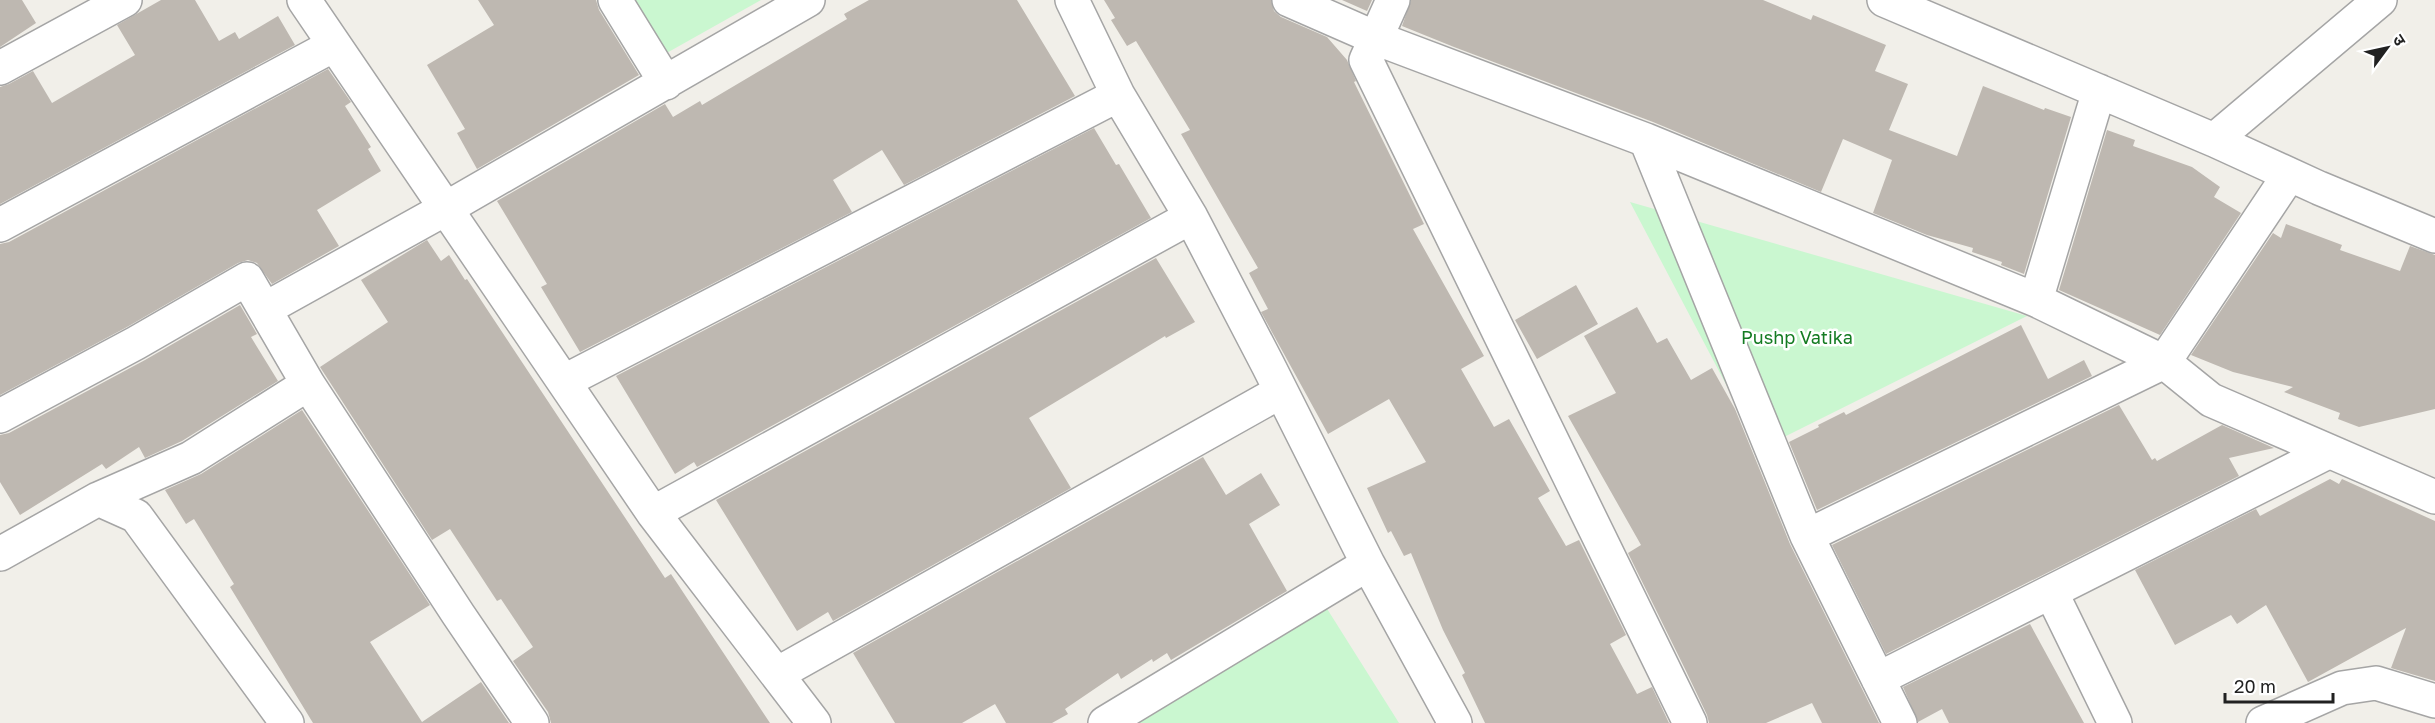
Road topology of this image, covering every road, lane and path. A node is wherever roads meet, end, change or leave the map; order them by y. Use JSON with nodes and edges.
{"nodes":[{"id":1,"x":125,"y":0,"type":"edge"},
{"id":2,"x":304,"y":0,"type":"edge"},
{"id":3,"x":615,"y":0,"type":"edge"},
{"id":4,"x":808,"y":0,"type":"edge"},
{"id":5,"x":1072,"y":0,"type":"edge"},
{"id":6,"x":1289,"y":0,"type":"edge"},
{"id":7,"x":1393,"y":0,"type":"edge"},
{"id":8,"x":1884,"y":0,"type":"edge"},
{"id":9,"x":2380,"y":0,"type":"edge"},
{"id":10,"x":1378,"y":39,"type":"junction"},
{"id":11,"x":334,"y":45,"type":"junction"},
{"id":12,"x":0,"y":68,"type":"edge"},
{"id":13,"x":666,"y":82,"type":"junction"},
{"id":14,"x":2099,"y":91,"type":"junction"},
{"id":15,"x":1118,"y":95,"type":"junction"},
{"id":16,"x":1646,"y":140,"type":"junction"},
{"id":17,"x":2214,"y":140,"type":"junction"},
{"id":18,"x":2289,"y":175,"type":"junction"},
{"id":19,"x":445,"y":209,"type":"junction"},
{"id":20,"x":1191,"y":217,"type":"junction"},
{"id":21,"x":0,"y":225,"type":"edge"},
{"id":22,"x":2435,"y":236,"type":"edge"},
{"id":23,"x":2036,"y":300,"type":"junction"},
{"id":24,"x":265,"y":309,"type":"junction"},
{"id":25,"x":2164,"y":362,"type":"junction"},
{"id":26,"x":565,"y":381,"type":"junction"},
{"id":27,"x":308,"y":384,"type":"junction"},
{"id":28,"x":1280,"y":392,"type":"junction"},
{"id":29,"x":0,"y":416,"type":"edge"},
{"id":30,"x":2328,"y":452,"type":"junction"},
{"id":31,"x":2435,"y":497,"type":"edge"},
{"id":32,"x":98,"y":499,"type":"junction"},
{"id":33,"x":653,"y":513,"type":"junction"},
{"id":34,"x":1807,"y":536,"type":"junction"},
{"id":35,"x":0,"y":554,"type":"edge"},
{"id":36,"x":1368,"y":564,"type":"junction"},
{"id":37,"x":2051,"y":592,"type":"junction"},
{"id":38,"x":777,"y":674,"type":"junction"},
{"id":39,"x":1878,"y":679,"type":"junction"},
{"id":40,"x":2435,"y":701,"type":"edge"},
{"id":41,"x":1151,"y":711,"type":"edge"},
{"id":42,"x":287,"y":723,"type":"edge"},
{"id":43,"x":532,"y":723,"type":"edge"},
{"id":44,"x":814,"y":723,"type":"edge"},
{"id":45,"x":1105,"y":723,"type":"edge"},
{"id":46,"x":1455,"y":723,"type":"edge"},
{"id":47,"x":1690,"y":723,"type":"edge"},
{"id":48,"x":1900,"y":723,"type":"edge"},
{"id":49,"x":2115,"y":723,"type":"edge"},
{"id":50,"x":2263,"y":723,"type":"edge"}],
"edges":[{"from":1,"to":12,"type":"street"},
{"from":2,"to":11,"type":"street"},
{"from":3,"to":13,"type":"street"},
{"from":4,"to":13,"type":"street"},
{"from":5,"to":15,"type":"street"},
{"from":6,"to":10,"type":"street"},
{"from":7,"to":10,"type":"street"},
{"from":8,"to":14,"type":"street"},
{"from":9,"to":17,"type":"street"},
{"from":10,"to":16,"type":"street"},
{"from":10,"to":47,"type":"street"},
{"from":11,"to":19,"type":"street"},
{"from":11,"to":21,"type":"street"},
{"from":13,"to":19,"type":"street"},
{"from":14,"to":17,"type":"street"},
{"from":14,"to":23,"type":"street"},
{"from":15,"to":20,"type":"street"},
{"from":15,"to":26,"type":"street"},
{"from":16,"to":23,"type":"street"},
{"from":16,"to":34,"type":"street"},
{"from":17,"to":18,"type":"street"},
{"from":18,"to":22,"type":"street"},
{"from":18,"to":25,"type":"street"},
{"from":19,"to":24,"type":"street"},
{"from":19,"to":26,"type":"street"},
{"from":20,"to":28,"type":"street"},
{"from":20,"to":33,"type":"street"},
{"from":23,"to":25,"type":"street"},
{"from":24,"to":27,"type":"street"},
{"from":24,"to":29,"type":"street"},
{"from":25,"to":30,"type":"street"},
{"from":25,"to":34,"type":"street"},
{"from":26,"to":33,"type":"street"},
{"from":27,"to":32,"type":"street"},
{"from":27,"to":43,"type":"street"},
{"from":28,"to":36,"type":"street"},
{"from":28,"to":38,"type":"street"},
{"from":30,"to":31,"type":"street"},
{"from":30,"to":37,"type":"street"},
{"from":32,"to":35,"type":"street"},
{"from":32,"to":42,"type":"street"},
{"from":33,"to":38,"type":"street"},
{"from":34,"to":39,"type":"street"},
{"from":36,"to":41,"type":"street"},
{"from":36,"to":46,"type":"street"},
{"from":37,"to":39,"type":"street"},
{"from":37,"to":49,"type":"street"},
{"from":38,"to":44,"type":"street"},
{"from":39,"to":48,"type":"street"},
{"from":40,"to":50,"type":"street"},
{"from":41,"to":45,"type":"street"}]}
